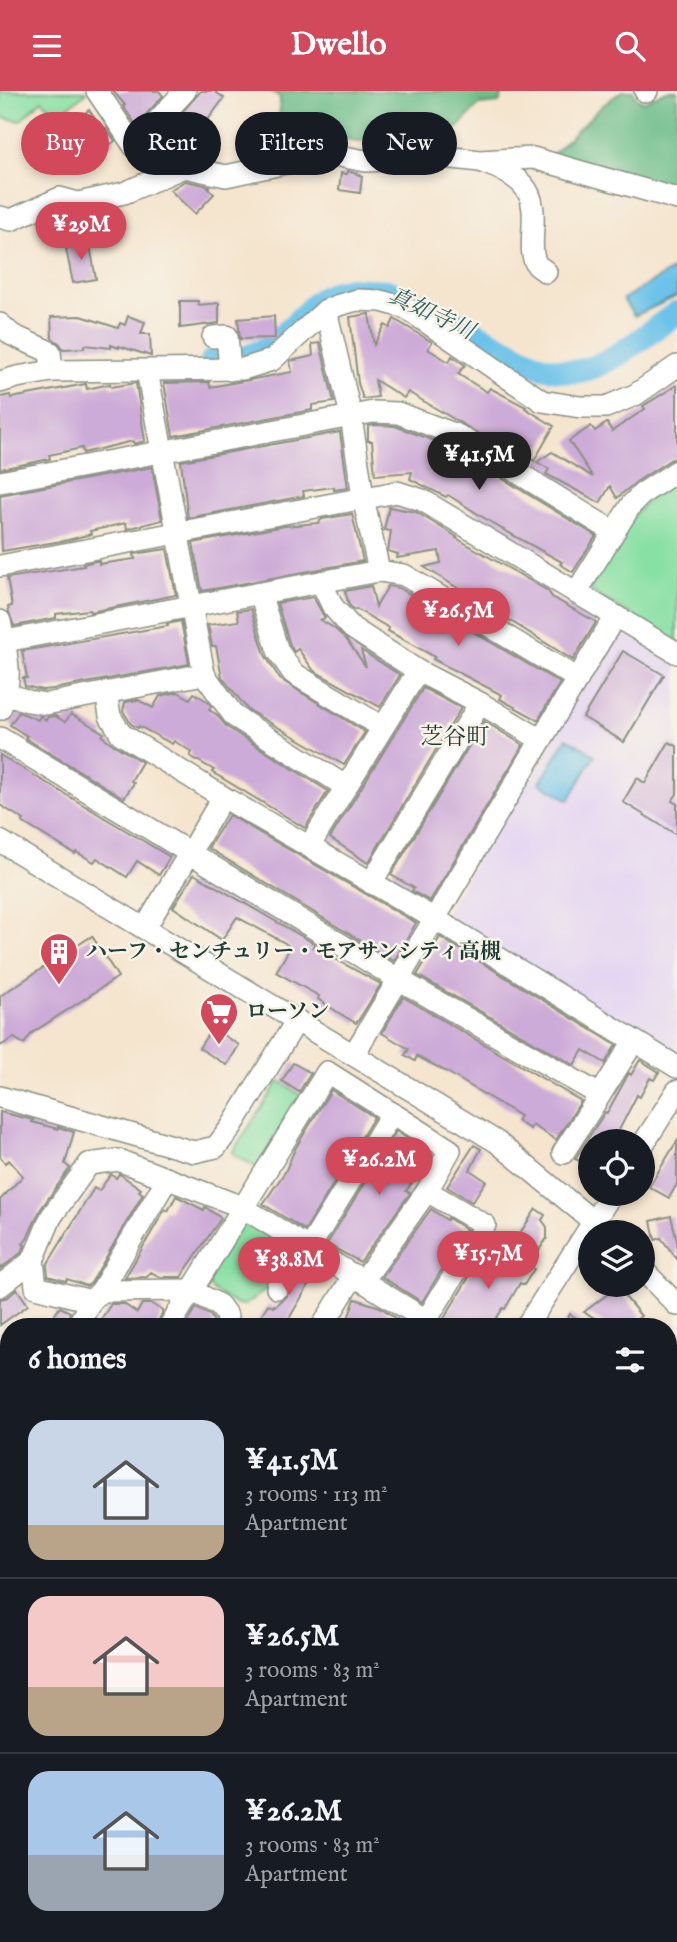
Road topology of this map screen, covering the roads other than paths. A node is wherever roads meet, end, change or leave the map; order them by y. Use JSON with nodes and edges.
{"nodes":[{"id":1,"x":97,"y":91,"type":"edge"},
{"id":2,"x":185,"y":91,"type":"edge"},
{"id":3,"x":480,"y":161,"type":"junction"},
{"id":4,"x":677,"y":199,"type":"edge"},
{"id":5,"x":0,"y":217,"type":"edge"},
{"id":6,"x":546,"y":272,"type":"dead end"},
{"id":7,"x":326,"y":310,"type":"junction"},
{"id":8,"x":0,"y":324,"type":"edge"},
{"id":9,"x":213,"y":337,"type":"dead end"},
{"id":10,"x":677,"y":366,"type":"edge"},
{"id":11,"x":230,"y":370,"type":"junction"},
{"id":12,"x":52,"y":371,"type":"junction"},
{"id":13,"x":147,"y":371,"type":"junction"},
{"id":14,"x":0,"y":382,"type":"edge"},
{"id":15,"x":351,"y":417,"type":"junction"},
{"id":16,"x":162,"y":452,"type":"junction"},
{"id":17,"x":677,"y":471,"type":"edge"},
{"id":18,"x":0,"y":482,"type":"edge"},
{"id":19,"x":363,"y":497,"type":"junction"},
{"id":20,"x":177,"y":532,"type":"junction"},
{"id":21,"x":614,"y":532,"type":"junction"},
{"id":22,"x":0,"y":566,"type":"edge"},
{"id":23,"x":379,"y":571,"type":"junction"},
{"id":24,"x":321,"y":582,"type":"junction"},
{"id":25,"x":260,"y":593,"type":"junction"},
{"id":26,"x":576,"y":593,"type":"junction"},
{"id":27,"x":191,"y":606,"type":"junction"},
{"id":28,"x":615,"y":616,"type":"junction"},
{"id":29,"x":1,"y":635,"type":"edge"},
{"id":30,"x":677,"y":653,"type":"edge"},
{"id":31,"x":418,"y":671,"type":"junction"},
{"id":32,"x":204,"y":674,"type":"junction"},
{"id":33,"x":578,"y":680,"type":"junction"},
{"id":34,"x":106,"y":692,"type":"junction"},
{"id":35,"x":4,"y":702,"type":"edge"},
{"id":36,"x":480,"y":703,"type":"junction"},
{"id":37,"x":382,"y":727,"type":"junction"},
{"id":38,"x":0,"y":738,"type":"edge"},
{"id":39,"x":541,"y":740,"type":"junction"},
{"id":40,"x":345,"y":786,"type":"junction"},
{"id":41,"x":223,"y":797,"type":"junction"},
{"id":42,"x":0,"y":841,"type":"edge"},
{"id":43,"x":310,"y":845,"type":"junction"},
{"id":44,"x":188,"y":853,"type":"junction"},
{"id":45,"x":371,"y":883,"type":"junction"},
{"id":46,"x":435,"y":919,"type":"junction"},
{"id":47,"x":145,"y":928,"type":"junction"},
{"id":48,"x":398,"y":979,"type":"junction"},
{"id":49,"x":297,"y":1020,"type":"junction"},
{"id":50,"x":634,"y":1041,"type":"junction"},
{"id":51,"x":354,"y":1054,"type":"junction"},
{"id":52,"x":677,"y":1067,"type":"edge"},
{"id":53,"x":677,"y":1091,"type":"edge"},
{"id":54,"x":600,"y":1095,"type":"junction"},
{"id":55,"x":0,"y":1097,"type":"edge"},
{"id":56,"x":392,"y":1113,"type":"junction"},
{"id":57,"x":653,"y":1129,"type":"edge"},
{"id":58,"x":563,"y":1153,"type":"dead end"},
{"id":59,"x":167,"y":1179,"type":"junction"},
{"id":60,"x":427,"y":1191,"type":"junction"},
{"id":61,"x":242,"y":1207,"type":"junction"},
{"id":62,"x":594,"y":1220,"type":"edge"},
{"id":63,"x":288,"y":1235,"type":"junction"},
{"id":64,"x":309,"y":1248,"type":"junction"},
{"id":65,"x":578,"y":1257,"type":"edge"},
{"id":66,"x":33,"y":1260,"type":"junction"},
{"id":67,"x":359,"y":1278,"type":"junction"},
{"id":68,"x":655,"y":1282,"type":"edge"},
{"id":69,"x":0,"y":1286,"type":"edge"},
{"id":70,"x":277,"y":1288,"type":"dead end"},
{"id":71,"x":191,"y":1290,"type":"junction"},
{"id":72,"x":96,"y":1296,"type":"junction"},
{"id":73,"x":677,"y":1305,"type":"edge"},
{"id":74,"x":83,"y":1318,"type":"edge"},
{"id":75,"x":174,"y":1318,"type":"edge"},
{"id":76,"x":227,"y":1318,"type":"edge"},
{"id":77,"x":329,"y":1318,"type":"edge"},
{"id":78,"x":417,"y":1318,"type":"edge"},
{"id":79,"x":427,"y":1318,"type":"edge"},
{"id":80,"x":533,"y":1318,"type":"edge"}],
"edges":[{"from":1,"to":2,"type":"street"},
{"from":3,"to":4,"type":"street"},
{"from":3,"to":5,"type":"street"},
{"from":3,"to":6,"type":"street"},
{"from":7,"to":10,"type":"street"},
{"from":7,"to":11,"type":"street"},
{"from":7,"to":15,"type":"street"},
{"from":8,"to":12,"type":"street"},
{"from":9,"to":11,"type":"street"},
{"from":11,"to":13,"type":"street"},
{"from":12,"to":13,"type":"street"},
{"from":12,"to":14,"type":"street"},
{"from":13,"to":16,"type":"street"},
{"from":15,"to":16,"type":"street"},
{"from":15,"to":19,"type":"street"},
{"from":15,"to":21,"type":"street"},
{"from":16,"to":18,"type":"street"},
{"from":16,"to":20,"type":"street"},
{"from":17,"to":21,"type":"street"},
{"from":19,"to":20,"type":"street"},
{"from":19,"to":23,"type":"street"},
{"from":19,"to":26,"type":"street"},
{"from":20,"to":22,"type":"street"},
{"from":20,"to":27,"type":"street"},
{"from":21,"to":26,"type":"street"},
{"from":23,"to":24,"type":"street"},
{"from":23,"to":33,"type":"street"},
{"from":24,"to":25,"type":"street"},
{"from":24,"to":31,"type":"street"},
{"from":25,"to":27,"type":"street"},
{"from":25,"to":37,"type":"street"},
{"from":26,"to":28,"type":"street"},
{"from":27,"to":29,"type":"street"},
{"from":27,"to":32,"type":"street"},
{"from":28,"to":30,"type":"street"},
{"from":28,"to":33,"type":"street"},
{"from":29,"to":35,"type":"street"},
{"from":31,"to":36,"type":"street"},
{"from":31,"to":37,"type":"street"},
{"from":32,"to":34,"type":"street"},
{"from":32,"to":40,"type":"street"},
{"from":33,"to":39,"type":"street"},
{"from":34,"to":35,"type":"street"},
{"from":34,"to":41,"type":"street"},
{"from":36,"to":39,"type":"street"},
{"from":36,"to":45,"type":"street"},
{"from":37,"to":40,"type":"street"},
{"from":38,"to":44,"type":"street"},
{"from":39,"to":46,"type":"street"},
{"from":40,"to":43,"type":"street"},
{"from":41,"to":43,"type":"street"},
{"from":41,"to":44,"type":"street"},
{"from":42,"to":47,"type":"street"},
{"from":43,"to":45,"type":"street"},
{"from":44,"to":47,"type":"street"},
{"from":44,"to":48,"type":"street"},
{"from":45,"to":46,"type":"street"},
{"from":46,"to":48,"type":"street"},
{"from":46,"to":50,"type":"street"},
{"from":47,"to":49,"type":"street"},
{"from":48,"to":51,"type":"street"},
{"from":48,"to":54,"type":"street"},
{"from":49,"to":51,"type":"street"},
{"from":49,"to":55,"type":"street"},
{"from":50,"to":52,"type":"street"},
{"from":50,"to":54,"type":"street"},
{"from":51,"to":62,"type":"street"},
{"from":53,"to":57,"type":"street"},
{"from":54,"to":58,"type":"street"},
{"from":56,"to":60,"type":"street"},
{"from":56,"to":61,"type":"street"},
{"from":56,"to":64,"type":"street"},
{"from":59,"to":61,"type":"street"},
{"from":59,"to":66,"type":"street"},
{"from":59,"to":72,"type":"street"},
{"from":60,"to":67,"type":"street"},
{"from":60,"to":79,"type":"street"},
{"from":61,"to":63,"type":"street"},
{"from":61,"to":71,"type":"street"},
{"from":63,"to":64,"type":"street"},
{"from":63,"to":70,"type":"street"},
{"from":64,"to":67,"type":"street"},
{"from":65,"to":80,"type":"street"},
{"from":66,"to":69,"type":"street"},
{"from":66,"to":72,"type":"street"},
{"from":67,"to":77,"type":"street"},
{"from":67,"to":78,"type":"street"},
{"from":68,"to":73,"type":"street"},
{"from":71,"to":72,"type":"street"},
{"from":71,"to":75,"type":"street"},
{"from":71,"to":76,"type":"street"},
{"from":72,"to":74,"type":"street"}]}
